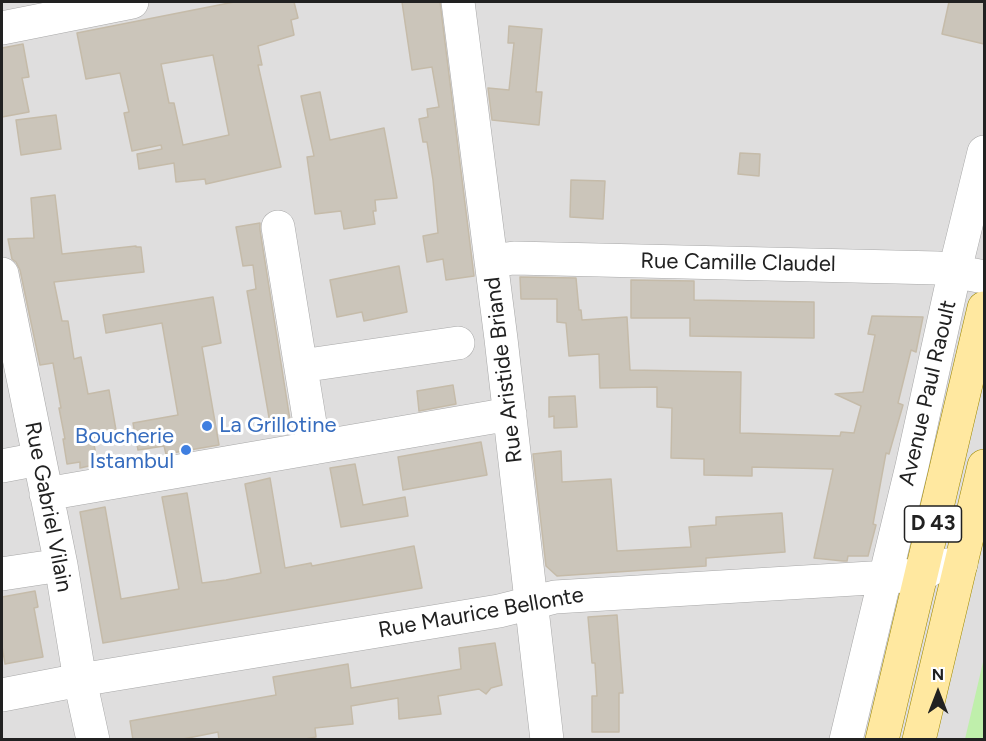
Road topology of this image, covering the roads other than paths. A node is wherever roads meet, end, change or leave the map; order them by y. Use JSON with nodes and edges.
{"nodes":[{"id":1,"x":132,"y":2,"type":"edge"},
{"id":2,"x":458,"y":2,"type":"edge"},
{"id":3,"x":2,"y":28,"type":"edge"},
{"id":4,"x":984,"y":152,"type":"edge"},
{"id":5,"x":278,"y":227,"type":"dead end"},
{"id":6,"x":491,"y":261,"type":"junction"},
{"id":7,"x":970,"y":273,"type":"edge"},
{"id":8,"x":2,"y":274,"type":"edge"},
{"id":9,"x":984,"y":308,"type":"edge"},
{"id":10,"x":458,"y":343,"type":"dead end"},
{"id":11,"x":301,"y":366,"type":"junction"},
{"id":12,"x":510,"y":414,"type":"junction"},
{"id":13,"x":314,"y":448,"type":"junction"},
{"id":14,"x":39,"y":459,"type":"junction"},
{"id":15,"x":2,"y":466,"type":"edge"},
{"id":16,"x":984,"y":466,"type":"edge"},
{"id":17,"x":46,"y":494,"type":"junction"},
{"id":18,"x":977,"y":529,"type":"edge"},
{"id":19,"x":961,"y":564,"type":"junction"},
{"id":20,"x":61,"y":565,"type":"junction"},
{"id":21,"x":2,"y":574,"type":"edge"},
{"id":22,"x":921,"y":575,"type":"junction"},
{"id":23,"x":884,"y":577,"type":"junction"},
{"id":24,"x":531,"y":602,"type":"junction"},
{"id":25,"x":80,"y":680,"type":"junction"},
{"id":26,"x":2,"y":695,"type":"edge"},
{"id":27,"x":93,"y":740,"type":"edge"},
{"id":28,"x":547,"y":740,"type":"edge"},
{"id":29,"x":846,"y":740,"type":"edge"},
{"id":30,"x":882,"y":740,"type":"edge"},
{"id":31,"x":919,"y":740,"type":"edge"}],
"edges":[{"from":1,"to":3,"type":"street"},
{"from":2,"to":6,"type":"street","name":"Rue Aristide Briand"},
{"from":4,"to":7,"type":"street","name":"Avenue Paul Raoult"},
{"from":5,"to":11,"type":"street"},
{"from":6,"to":7,"type":"street","name":"Rue Camille Claudel"},
{"from":6,"to":12,"type":"street","name":"Rue Aristide Briand"},
{"from":7,"to":23,"type":"street","name":"Avenue Paul Raoult"},
{"from":8,"to":14,"type":"street","name":"Rue Gabriel Vilain"},
{"from":9,"to":22,"type":"main road","name":"Avenue Paul Raoult","number":"D 43"},
{"from":10,"to":11,"type":"street"},
{"from":11,"to":13,"type":"street"},
{"from":12,"to":13,"type":"street"},
{"from":12,"to":24,"type":"street","name":"Rue Aristide Briand"},
{"from":13,"to":17,"type":"street"},
{"from":14,"to":15,"type":"street"},
{"from":14,"to":17,"type":"street","name":"Rue Gabriel Vilain"},
{"from":16,"to":18,"type":"main road","number":"D 43"},
{"from":17,"to":20,"type":"street","name":"Rue Gabriel Vilain"},
{"from":18,"to":19,"type":"main road","number":"D 43"},
{"from":19,"to":22,"type":"street","name":"Rue Maurice Bellonte"},
{"from":19,"to":31,"type":"main road","number":"D 43"},
{"from":20,"to":21,"type":"street"},
{"from":20,"to":25,"type":"street","name":"Rue Gabriel Vilain"},
{"from":22,"to":23,"type":"street","name":"Rue Maurice Bellonte"},
{"from":22,"to":30,"type":"main road","name":"Avenue Paul Raoult","number":"D 43"},
{"from":23,"to":24,"type":"street","name":"Rue Maurice Bellonte"},
{"from":23,"to":29,"type":"street","name":"Avenue Paul Raoult"},
{"from":24,"to":25,"type":"street","name":"Rue Maurice Bellonte"},
{"from":24,"to":28,"type":"street","name":"Rue Aristide Briand"},
{"from":25,"to":26,"type":"street","name":"Rue Maurice Bellonte"},
{"from":25,"to":27,"type":"street","name":"Rue Gabriel Vilain"}]}
